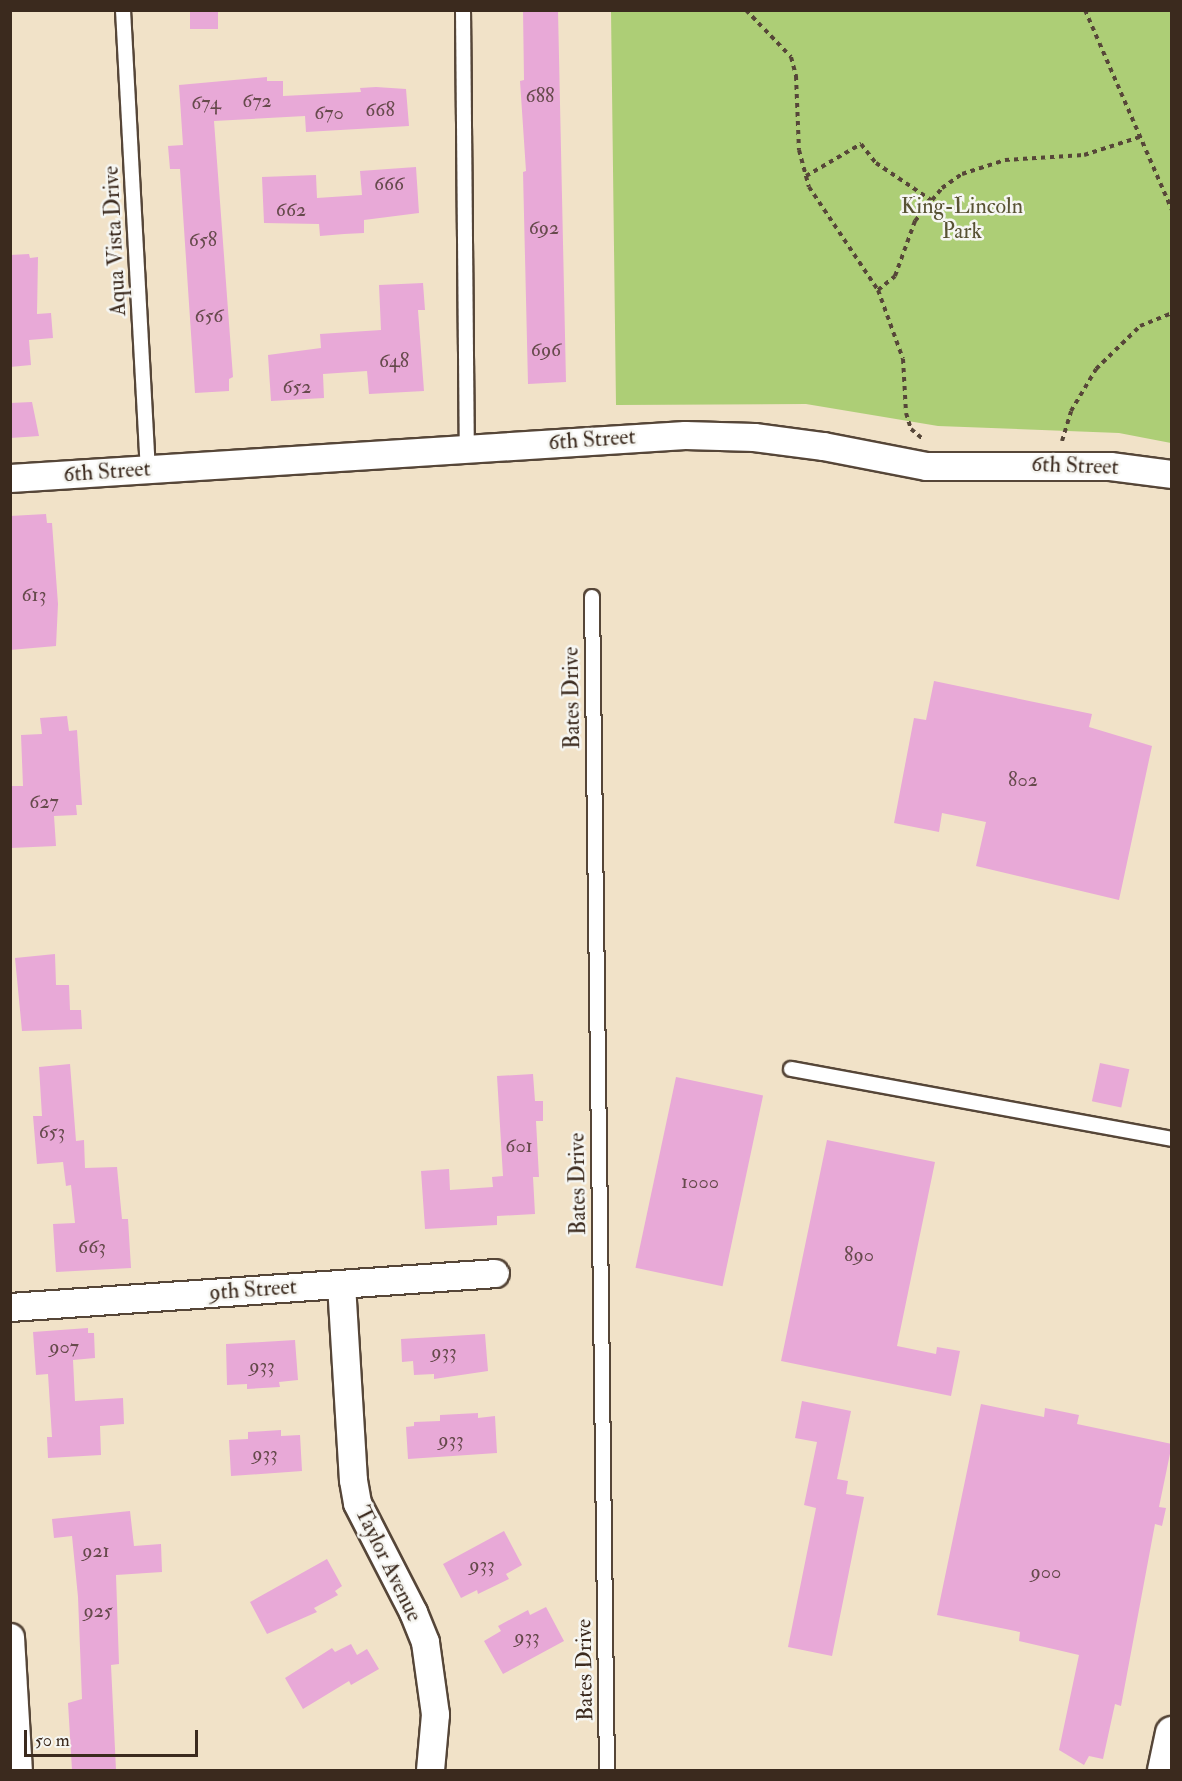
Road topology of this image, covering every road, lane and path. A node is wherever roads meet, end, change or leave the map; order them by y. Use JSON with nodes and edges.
{"nodes":[{"id":1,"x":123,"y":10,"type":"edge"},
{"id":2,"x":463,"y":10,"type":"edge"},
{"id":3,"x":746,"y":10,"type":"edge"},
{"id":4,"x":1085,"y":10,"type":"edge"},
{"id":5,"x":1140,"y":137,"type":"junction"},
{"id":6,"x":806,"y":176,"type":"junction"},
{"id":7,"x":931,"y":200,"type":"junction"},
{"id":8,"x":1172,"y":210,"type":"edge"},
{"id":9,"x":878,"y":290,"type":"junction"},
{"id":10,"x":1172,"y":313,"type":"edge"},
{"id":11,"x":926,"y":442,"type":"dead end"},
{"id":12,"x":1051,"y":442,"type":"dead end"},
{"id":13,"x":467,"y":448,"type":"junction"},
{"id":14,"x":148,"y":469,"type":"junction"},
{"id":15,"x":1172,"y":474,"type":"edge"},
{"id":16,"x":10,"y":478,"type":"edge"},
{"id":17,"x":592,"y":597,"type":"dead end"},
{"id":18,"x":791,"y":1069,"type":"dead end"},
{"id":19,"x":1172,"y":1139,"type":"edge"},
{"id":20,"x":495,"y":1273,"type":"dead end"},
{"id":21,"x":341,"y":1284,"type":"junction"},
{"id":22,"x":10,"y":1307,"type":"edge"},
{"id":23,"x":10,"y":1637,"type":"edge"},
{"id":24,"x":1172,"y":1733,"type":"edge"},
{"id":25,"x":18,"y":1770,"type":"edge"},
{"id":26,"x":430,"y":1770,"type":"edge"},
{"id":27,"x":607,"y":1770,"type":"edge"},
{"id":28,"x":1164,"y":1770,"type":"edge"}],
"edges":[{"from":1,"to":14,"type":"lane","name":"Aqua Vista Drive"},
{"from":2,"to":13,"type":"lane"},
{"from":3,"to":6,"type":"path"},
{"from":4,"to":5,"type":"path"},
{"from":5,"to":7,"type":"path"},
{"from":5,"to":8,"type":"path"},
{"from":6,"to":7,"type":"path"},
{"from":6,"to":9,"type":"path"},
{"from":7,"to":9,"type":"path"},
{"from":9,"to":11,"type":"path"},
{"from":10,"to":12,"type":"path"},
{"from":13,"to":14,"type":"street","name":"6th Street"},
{"from":13,"to":15,"type":"street","name":"6th Street"},
{"from":14,"to":16,"type":"street","name":"6th Street"},
{"from":17,"to":27,"type":"lane","name":"Bates Drive"},
{"from":18,"to":19,"type":"lane"},
{"from":20,"to":21,"type":"street","name":"9th Street"},
{"from":21,"to":22,"type":"street","name":"9th Street"},
{"from":21,"to":26,"type":"street","name":"Taylor Avenue"},
{"from":23,"to":25,"type":"street"},
{"from":24,"to":28,"type":"street"}]}
